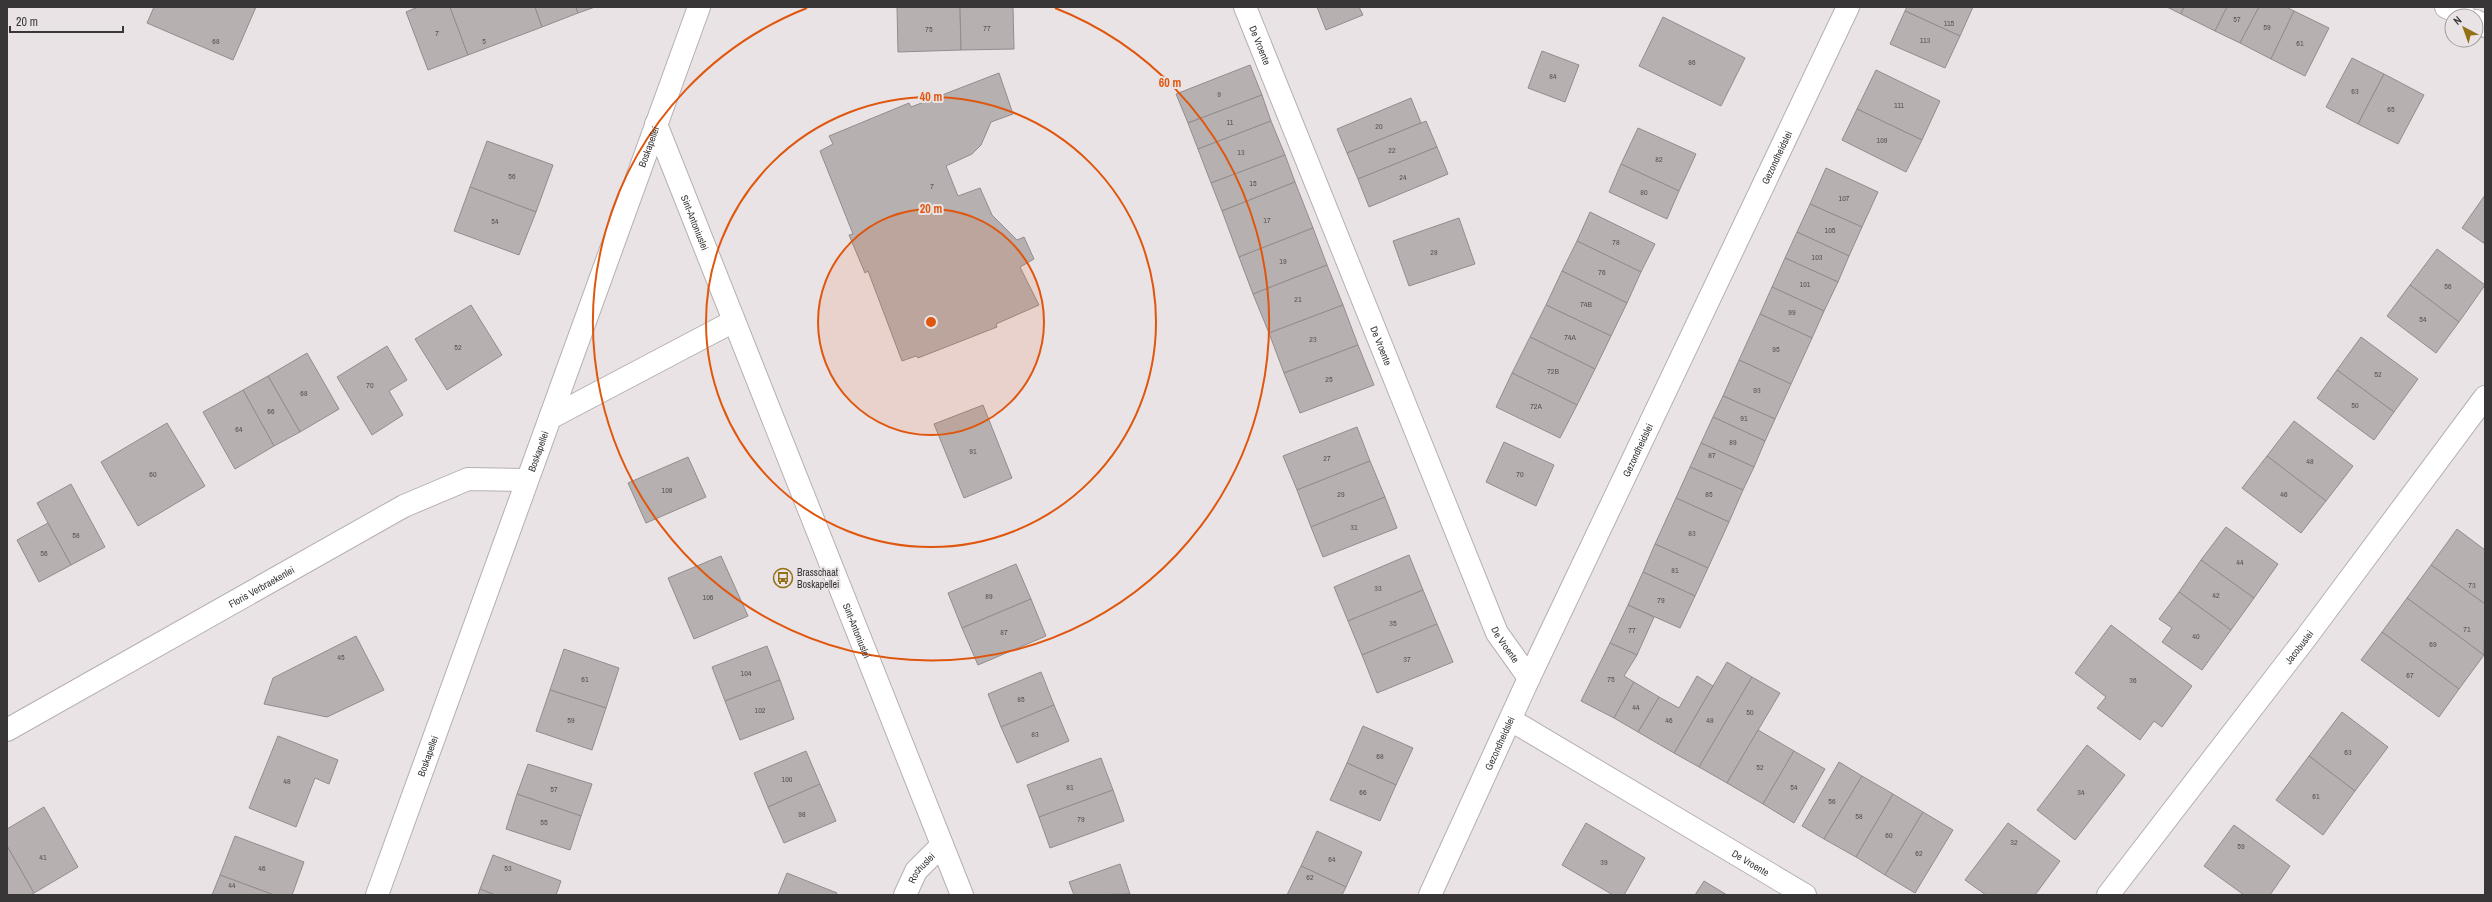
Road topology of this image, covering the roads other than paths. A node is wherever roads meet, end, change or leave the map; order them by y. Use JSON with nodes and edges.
{"nodes":[{"id":1,"x":699,"y":7,"type":"edge"},
{"id":2,"x":1245,"y":7,"type":"edge"},
{"id":3,"x":1848,"y":7,"type":"edge"},
{"id":4,"x":656,"y":124,"type":"junction"},
{"id":5,"x":734,"y":321,"type":"junction"},
{"id":6,"x":2485,"y":397,"type":"edge"},
{"id":7,"x":550,"y":418,"type":"junction"},
{"id":8,"x":527,"y":480,"type":"junction"},
{"id":9,"x":1529,"y":678,"type":"junction"},
{"id":10,"x":1511,"y":720,"type":"junction"},
{"id":11,"x":7,"y":730,"type":"edge"},
{"id":12,"x":942,"y":845,"type":"junction"},
{"id":13,"x":377,"y":895,"type":"edge"},
{"id":14,"x":905,"y":895,"type":"edge"},
{"id":15,"x":962,"y":895,"type":"edge"},
{"id":16,"x":1430,"y":895,"type":"edge"},
{"id":17,"x":1805,"y":895,"type":"edge"},
{"id":18,"x":2108,"y":895,"type":"edge"}],
"edges":[{"from":1,"to":4,"type":"street","name":"Boskapellei"},
{"from":2,"to":9,"type":"street","name":"De Vroente"},
{"from":3,"to":9,"type":"street","name":"Gezondheidslei"},
{"from":4,"to":5,"type":"street","name":"Sint-Antoniuslei"},
{"from":4,"to":7,"type":"street","name":"Boskapellei"},
{"from":5,"to":7,"type":"street"},
{"from":5,"to":12,"type":"street","name":"Sint-Antoniuslei"},
{"from":6,"to":18,"type":"street","name":"Jacobuslei"},
{"from":7,"to":8,"type":"street","name":"Boskapellei"},
{"from":8,"to":11,"type":"street","name":"Floris Verbraekenlei"},
{"from":8,"to":13,"type":"street","name":"Boskapellei"},
{"from":9,"to":10,"type":"street","name":"Gezondheidslei"},
{"from":10,"to":16,"type":"street","name":"Gezondheidslei"},
{"from":10,"to":17,"type":"street","name":"De Vroente"},
{"from":12,"to":14,"type":"street","name":"Rochuslei"},
{"from":12,"to":15,"type":"street","name":"Sint-Antoniuslei"}]}
